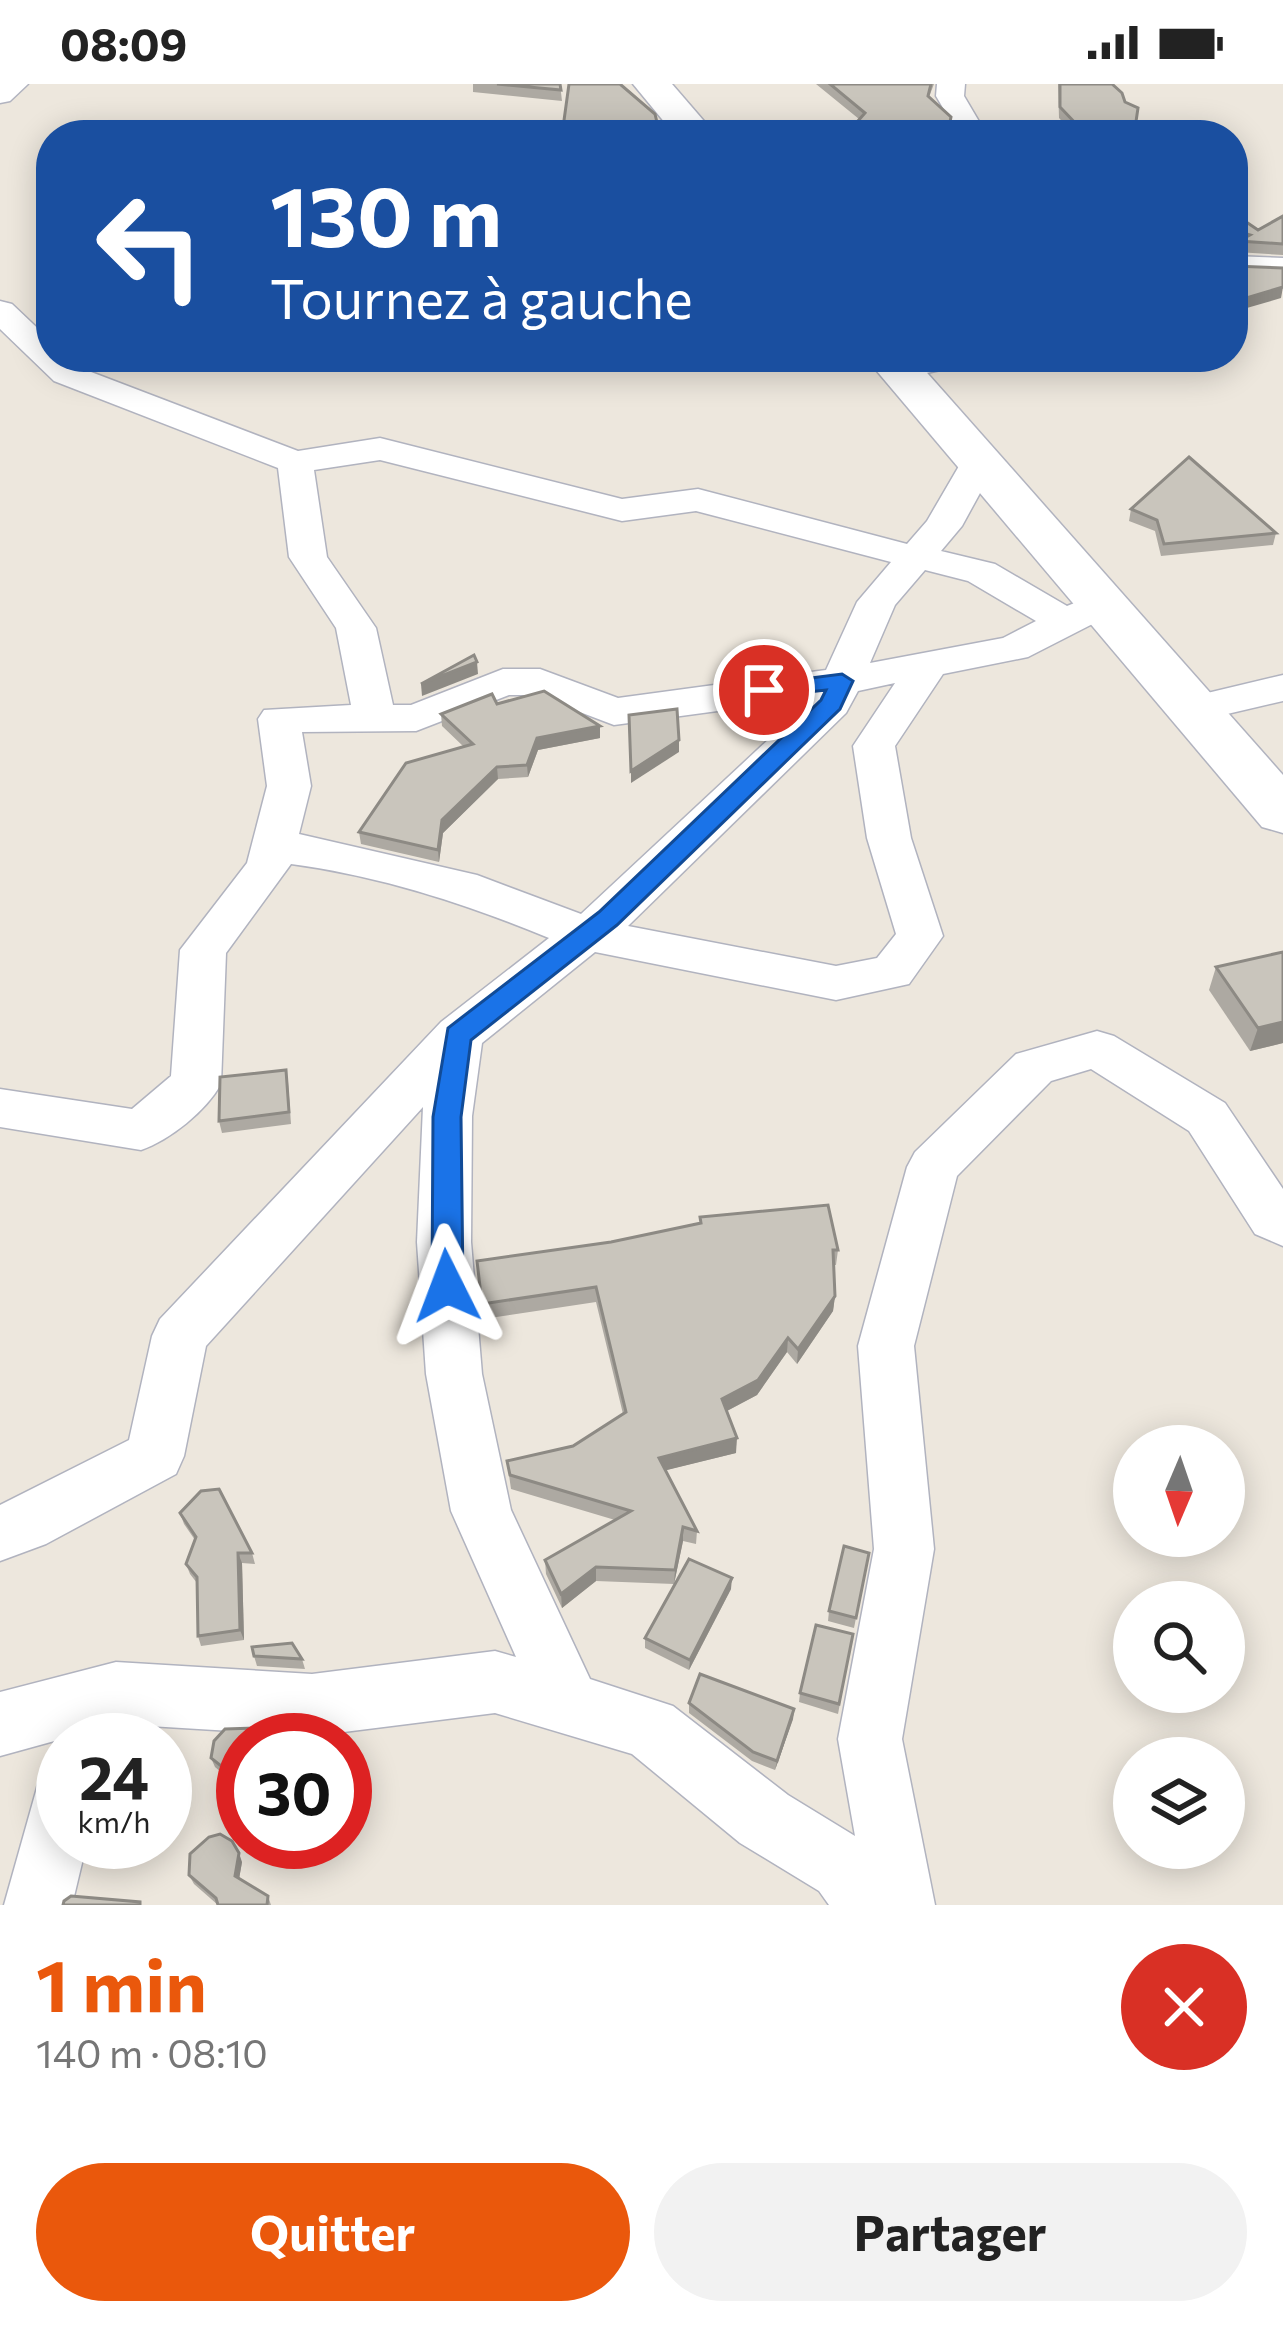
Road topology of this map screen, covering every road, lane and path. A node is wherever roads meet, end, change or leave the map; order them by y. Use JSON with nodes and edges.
{"nodes":[{"id":1,"x":14,"y":84,"type":"edge"},
{"id":2,"x":652,"y":84,"type":"edge"},
{"id":3,"x":951,"y":84,"type":"edge"},
{"id":4,"x":0,"y":95,"type":"edge"},
{"id":5,"x":683,"y":120,"type":"edge"},
{"id":6,"x":964,"y":120,"type":"edge"},
{"id":7,"x":1248,"y":266,"type":"edge"},
{"id":8,"x":1283,"y":267,"type":"edge"},
{"id":9,"x":0,"y":311,"type":"edge"},
{"id":10,"x":36,"y":345,"type":"edge"},
{"id":11,"x":65,"y":372,"type":"edge"},
{"id":12,"x":901,"y":372,"type":"edge"},
{"id":13,"x":295,"y":462,"type":"junction"},
{"id":14,"x":979,"y":462,"type":"junction"},
{"id":15,"x":916,"y":556,"type":"junction"},
{"id":16,"x":1083,"y":613,"type":"junction"},
{"id":17,"x":929,"y":664,"type":"junction"},
{"id":18,"x":842,"y":681,"type":"junction"},
{"id":19,"x":1283,"y":688,"type":"edge"},
{"id":20,"x":1193,"y":709,"type":"junction"},
{"id":21,"x":375,"y":719,"type":"junction"},
{"id":22,"x":1283,"y":813,"type":"edge"},
{"id":23,"x":273,"y":846,"type":"junction"},
{"id":24,"x":586,"y":934,"type":"junction"},
{"id":25,"x":458,"y":1035,"type":"junction"},
{"id":26,"x":0,"y":1108,"type":"edge"},
{"id":27,"x":1283,"y":1224,"type":"edge"},
{"id":28,"x":0,"y":1533,"type":"edge"},
{"id":29,"x":569,"y":1704,"type":"junction"},
{"id":30,"x":161,"y":1713,"type":"edge"},
{"id":31,"x":36,"y":1721,"type":"edge"},
{"id":32,"x":0,"y":1724,"type":"edge"},
{"id":33,"x":47,"y":1869,"type":"edge"},
{"id":34,"x":38,"y":1905,"type":"edge"},
{"id":35,"x":871,"y":1905,"type":"edge"},
{"id":36,"x":901,"y":1905,"type":"edge"}],
"edges":[{"from":1,"to":4,"type":"street"},
{"from":2,"to":5,"type":"main road"},
{"from":3,"to":6,"type":"street"},
{"from":7,"to":8,"type":"street"},
{"from":9,"to":10,"type":"street"},
{"from":11,"to":13,"type":"street"},
{"from":12,"to":14,"type":"main road"},
{"from":13,"to":15,"type":"street"},
{"from":13,"to":21,"type":"street"},
{"from":14,"to":15,"type":"street"},
{"from":14,"to":16,"type":"main road"},
{"from":15,"to":16,"type":"street"},
{"from":15,"to":18,"type":"street"},
{"from":16,"to":17,"type":"street"},
{"from":16,"to":20,"type":"main road"},
{"from":17,"to":18,"type":"street"},
{"from":17,"to":24,"type":"street"},
{"from":18,"to":21,"type":"street"},
{"from":18,"to":24,"type":"street"},
{"from":19,"to":20,"type":"street"},
{"from":20,"to":22,"type":"main road"},
{"from":21,"to":23,"type":"street"},
{"from":23,"to":24,"type":"street"},
{"from":23,"to":26,"type":"street"},
{"from":24,"to":25,"type":"street"},
{"from":25,"to":28,"type":"street"},
{"from":25,"to":29,"type":"street"},
{"from":27,"to":36,"type":"street"},
{"from":29,"to":30,"type":"street"},
{"from":29,"to":35,"type":"street"},
{"from":31,"to":32,"type":"street"},
{"from":33,"to":34,"type":"street"}]}
